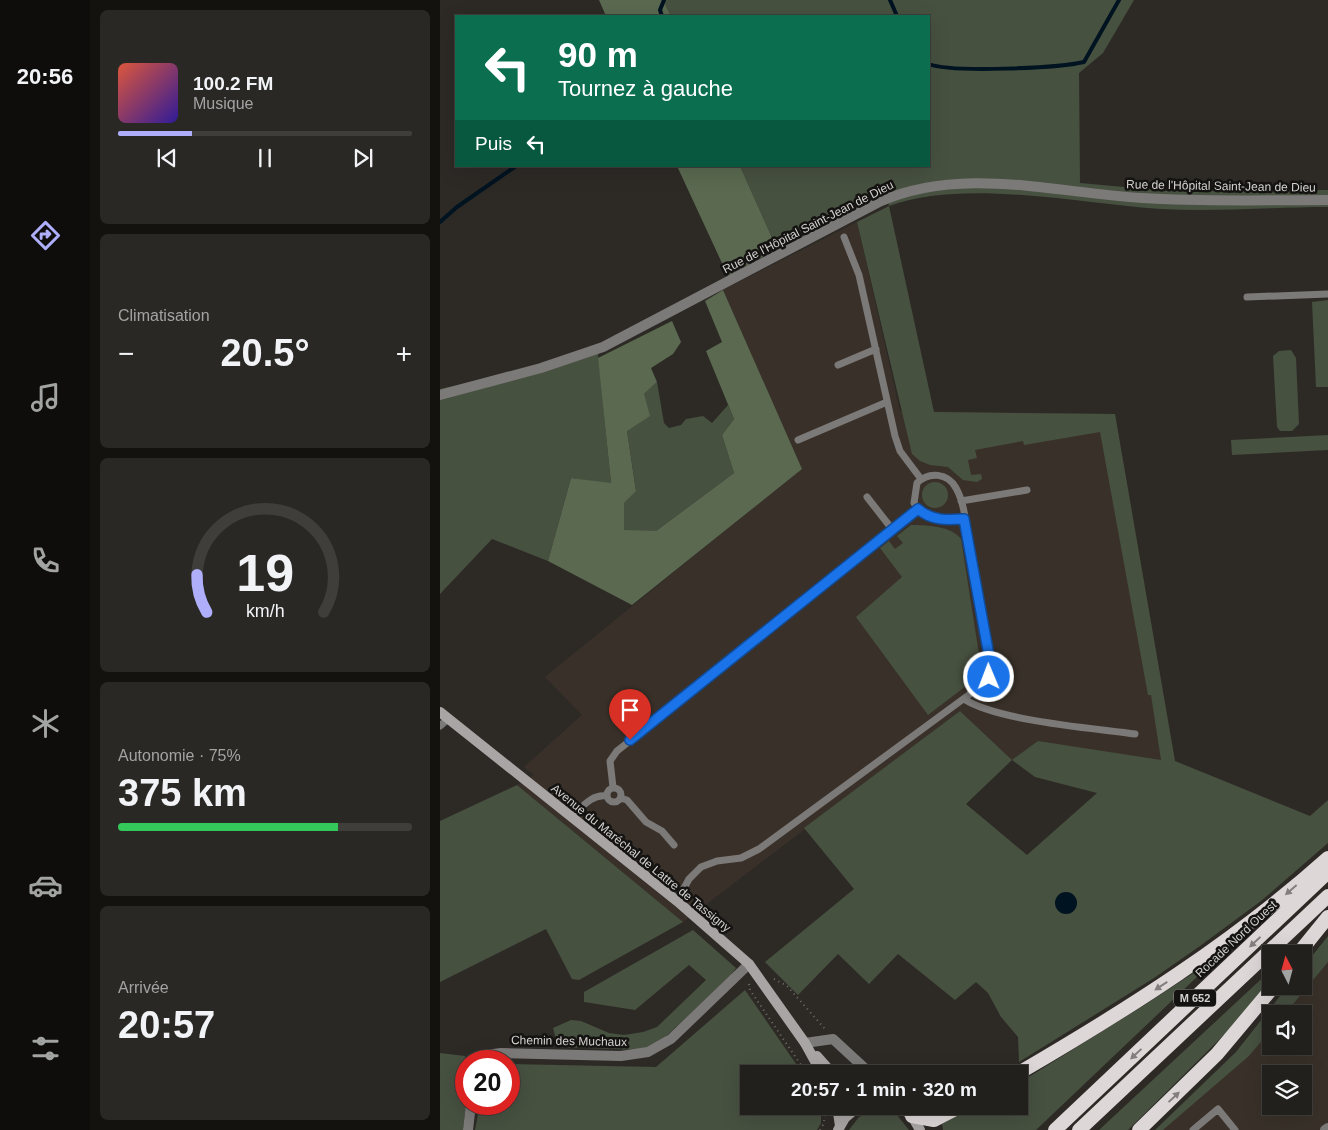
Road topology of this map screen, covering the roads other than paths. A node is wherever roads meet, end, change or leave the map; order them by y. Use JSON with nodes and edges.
{"nodes":[{"id":1,"x":1328,"y":200,"type":"edge"},
{"id":2,"x":844,"y":237,"type":"dead end"},
{"id":3,"x":1328,"y":294,"type":"edge"},
{"id":4,"x":1247,"y":297,"type":"dead end"},
{"id":5,"x":876,"y":349,"type":"junction"},
{"id":6,"x":838,"y":365,"type":"dead end"},
{"id":7,"x":440,"y":395,"type":"edge"},
{"id":8,"x":887,"y":402,"type":"junction"},
{"id":9,"x":798,"y":440,"type":"dead end"},
{"id":10,"x":921,"y":479,"type":"junction"},
{"id":11,"x":1027,"y":490,"type":"dead end"},
{"id":12,"x":867,"y":497,"type":"dead end"},
{"id":13,"x":961,"y":501,"type":"junction"},
{"id":14,"x":918,"y":509,"type":"junction"},
{"id":15,"x":964,"y":519,"type":"junction"},
{"id":16,"x":892,"y":529,"type":"junction"},
{"id":17,"x":964,"y":699,"type":"junction"},
{"id":18,"x":444,"y":715,"type":"edge"},
{"id":19,"x":440,"y":726,"type":"edge"},
{"id":20,"x":1135,"y":734,"type":"dead end"},
{"id":21,"x":613,"y":787,"type":"junction"},
{"id":22,"x":606,"y":796,"type":"junction"},
{"id":23,"x":620,"y":798,"type":"junction"},
{"id":24,"x":572,"y":816,"type":"junction"},
{"id":25,"x":674,"y":845,"type":"dead end"},
{"id":26,"x":1328,"y":858,"type":"edge"},
{"id":27,"x":1328,"y":872,"type":"edge"},
{"id":28,"x":1328,"y":896,"type":"edge"},
{"id":29,"x":677,"y":901,"type":"junction"},
{"id":30,"x":1328,"y":916,"type":"edge"},
{"id":31,"x":1305,"y":945,"type":"edge"},
{"id":32,"x":749,"y":964,"type":"junction"},
{"id":33,"x":1266,"y":995,"type":"edge"},
{"id":34,"x":806,"y":1043,"type":"junction"},
{"id":35,"x":520,"y":1053,"type":"edge"},
{"id":36,"x":817,"y":1065,"type":"edge"},
{"id":37,"x":824,"y":1065,"type":"edge"},
{"id":38,"x":861,"y":1065,"type":"edge"},
{"id":39,"x":1028,"y":1067,"type":"edge"},
{"id":40,"x":470,"y":1115,"type":"edge"},
{"id":41,"x":838,"y":1115,"type":"edge"},
{"id":42,"x":847,"y":1115,"type":"edge"},
{"id":43,"x":944,"y":1115,"type":"edge"},
{"id":44,"x":912,"y":1116,"type":"joint"},
{"id":45,"x":1058,"y":1127,"type":"edge"},
{"id":46,"x":839,"y":1128,"type":"edge"},
{"id":47,"x":468,"y":1130,"type":"edge"},
{"id":48,"x":920,"y":1130,"type":"edge"},
{"id":49,"x":1079,"y":1130,"type":"edge"},
{"id":50,"x":1138,"y":1130,"type":"edge"},
{"id":51,"x":1193,"y":1130,"type":"edge"},
{"id":52,"x":1235,"y":1130,"type":"edge"}],
"edges":[{"from":1,"to":7,"type":"street","name":"Rue de l'Hôpital Saint-Jean de Dieu"},
{"from":2,"to":5,"type":"lane"},
{"from":3,"to":4,"type":"lane"},
{"from":5,"to":6,"type":"lane"},
{"from":5,"to":8,"type":"lane"},
{"from":8,"to":9,"type":"lane"},
{"from":8,"to":10,"type":"lane"},
{"from":10,"to":13,"type":"lane"},
{"from":10,"to":14,"type":"lane"},
{"from":11,"to":13,"type":"lane"},
{"from":12,"to":16,"type":"lane"},
{"from":13,"to":15,"type":"lane"},
{"from":14,"to":15,"type":"lane"},
{"from":14,"to":16,"type":"lane"},
{"from":15,"to":17,"type":"lane"},
{"from":16,"to":21,"type":"lane"},
{"from":17,"to":20,"type":"lane"},
{"from":17,"to":29,"type":"lane"},
{"from":18,"to":19,"type":"lane"},
{"from":18,"to":24,"type":"main road","name":"Avenue du Maréchal de Lattre de Tassigny"},
{"from":21,"to":22,"type":"lane"},
{"from":21,"to":23,"type":"lane"},
{"from":22,"to":23,"type":"lane"},
{"from":22,"to":24,"type":"lane"},
{"from":23,"to":25,"type":"lane"},
{"from":24,"to":29,"type":"main road","name":"Avenue du Maréchal de Lattre de Tassigny"},
{"from":26,"to":39,"type":"highway","one_way":true},
{"from":27,"to":45,"type":"highway","name":"Rocade Nord Ouest","number":"M 652","one_way":true},
{"from":28,"to":49,"type":"highway","number":"M 652"},
{"from":29,"to":32,"type":"main road","name":"Avenue du Maréchal de Lattre de Tassigny"},
{"from":30,"to":31,"type":"highway"},
{"from":32,"to":34,"type":"main road","name":"Avenue du Maréchal de Lattre de Tassigny"},
{"from":32,"to":35,"type":"street","name":"Chemin des Muchaux"},
{"from":50,"to":33,"type":"highway","one_way":true},
{"from":34,"to":36,"type":"main road","name":"Avenue du Maréchal de Lattre de Tassigny"},
{"from":34,"to":37,"type":"main road","name":"Avenue du Maréchal de Lattre de Tassigny"},
{"from":34,"to":38,"type":"street"},
{"from":40,"to":47,"type":"street"},
{"from":41,"to":46,"type":"main road"},
{"from":42,"to":46,"type":"main road"},
{"from":43,"to":44,"type":"highway"},
{"from":44,"to":48,"type":"main road"},
{"from":51,"to":52,"type":"lane"}]}
